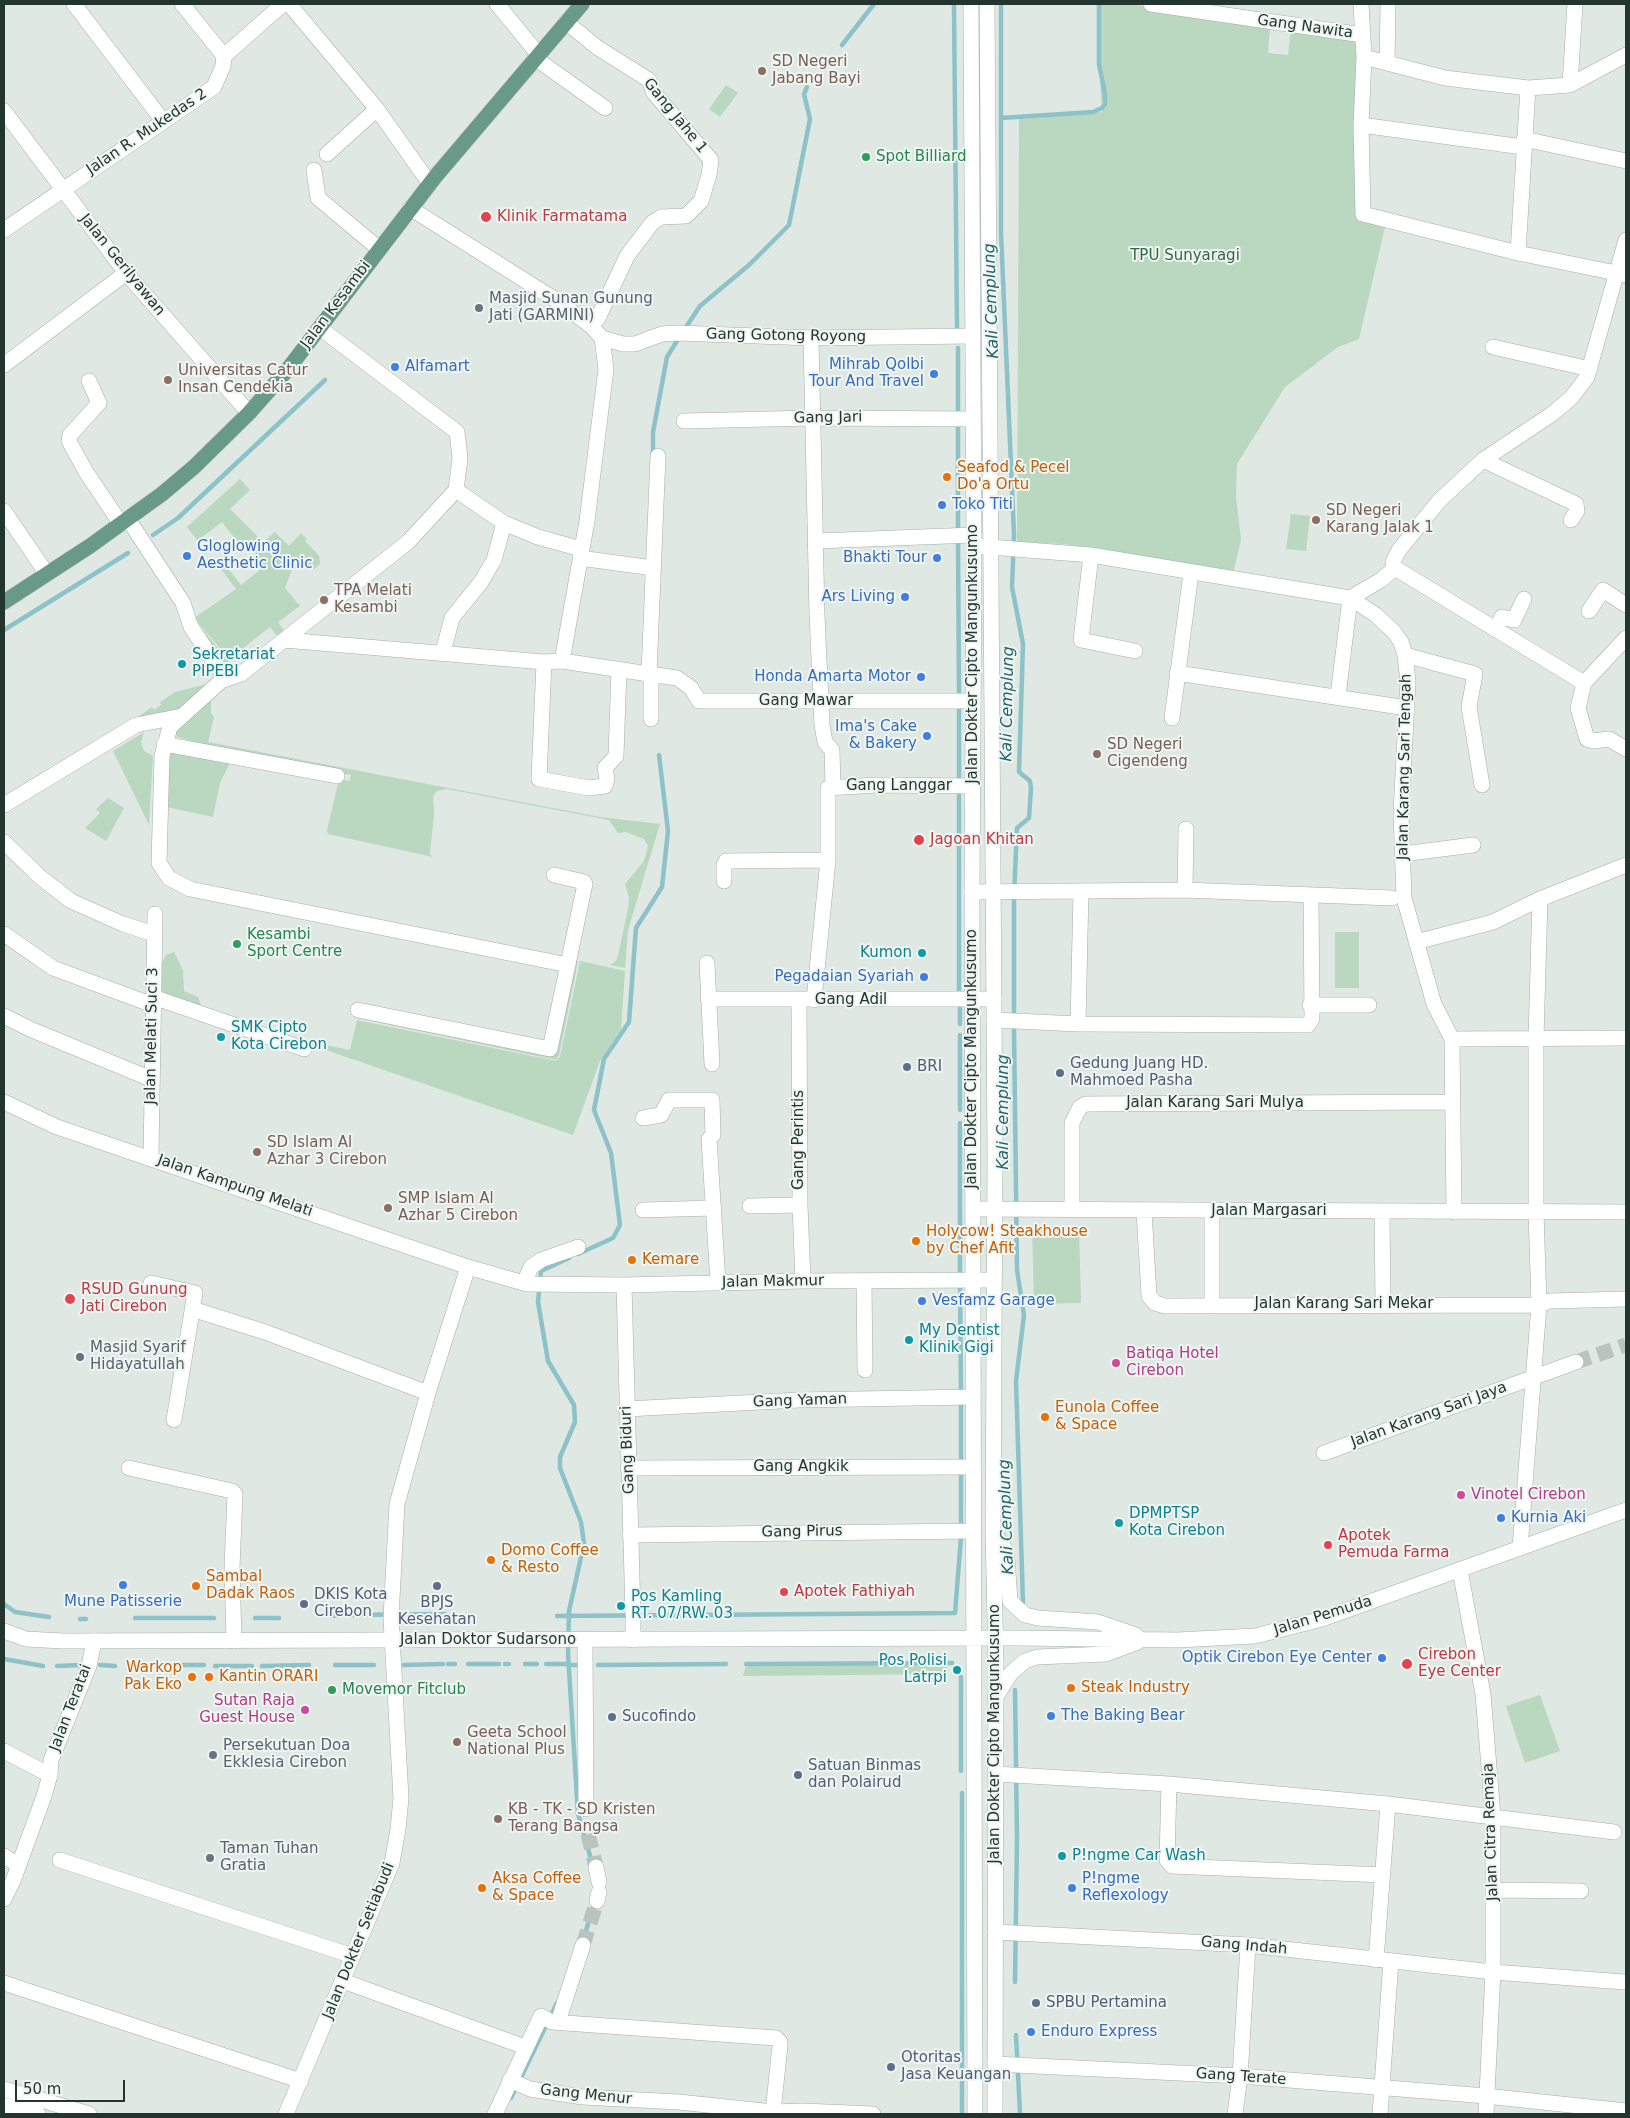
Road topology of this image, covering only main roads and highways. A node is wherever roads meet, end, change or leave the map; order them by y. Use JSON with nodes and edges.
{"nodes":[{"id":1,"x":582,"y":4,"type":"edge"},
{"id":2,"x":4,"y":602,"type":"edge"}],
"edges":[{"from":1,"to":2,"type":"main road","name":"Jalan Kesambi"}]}
